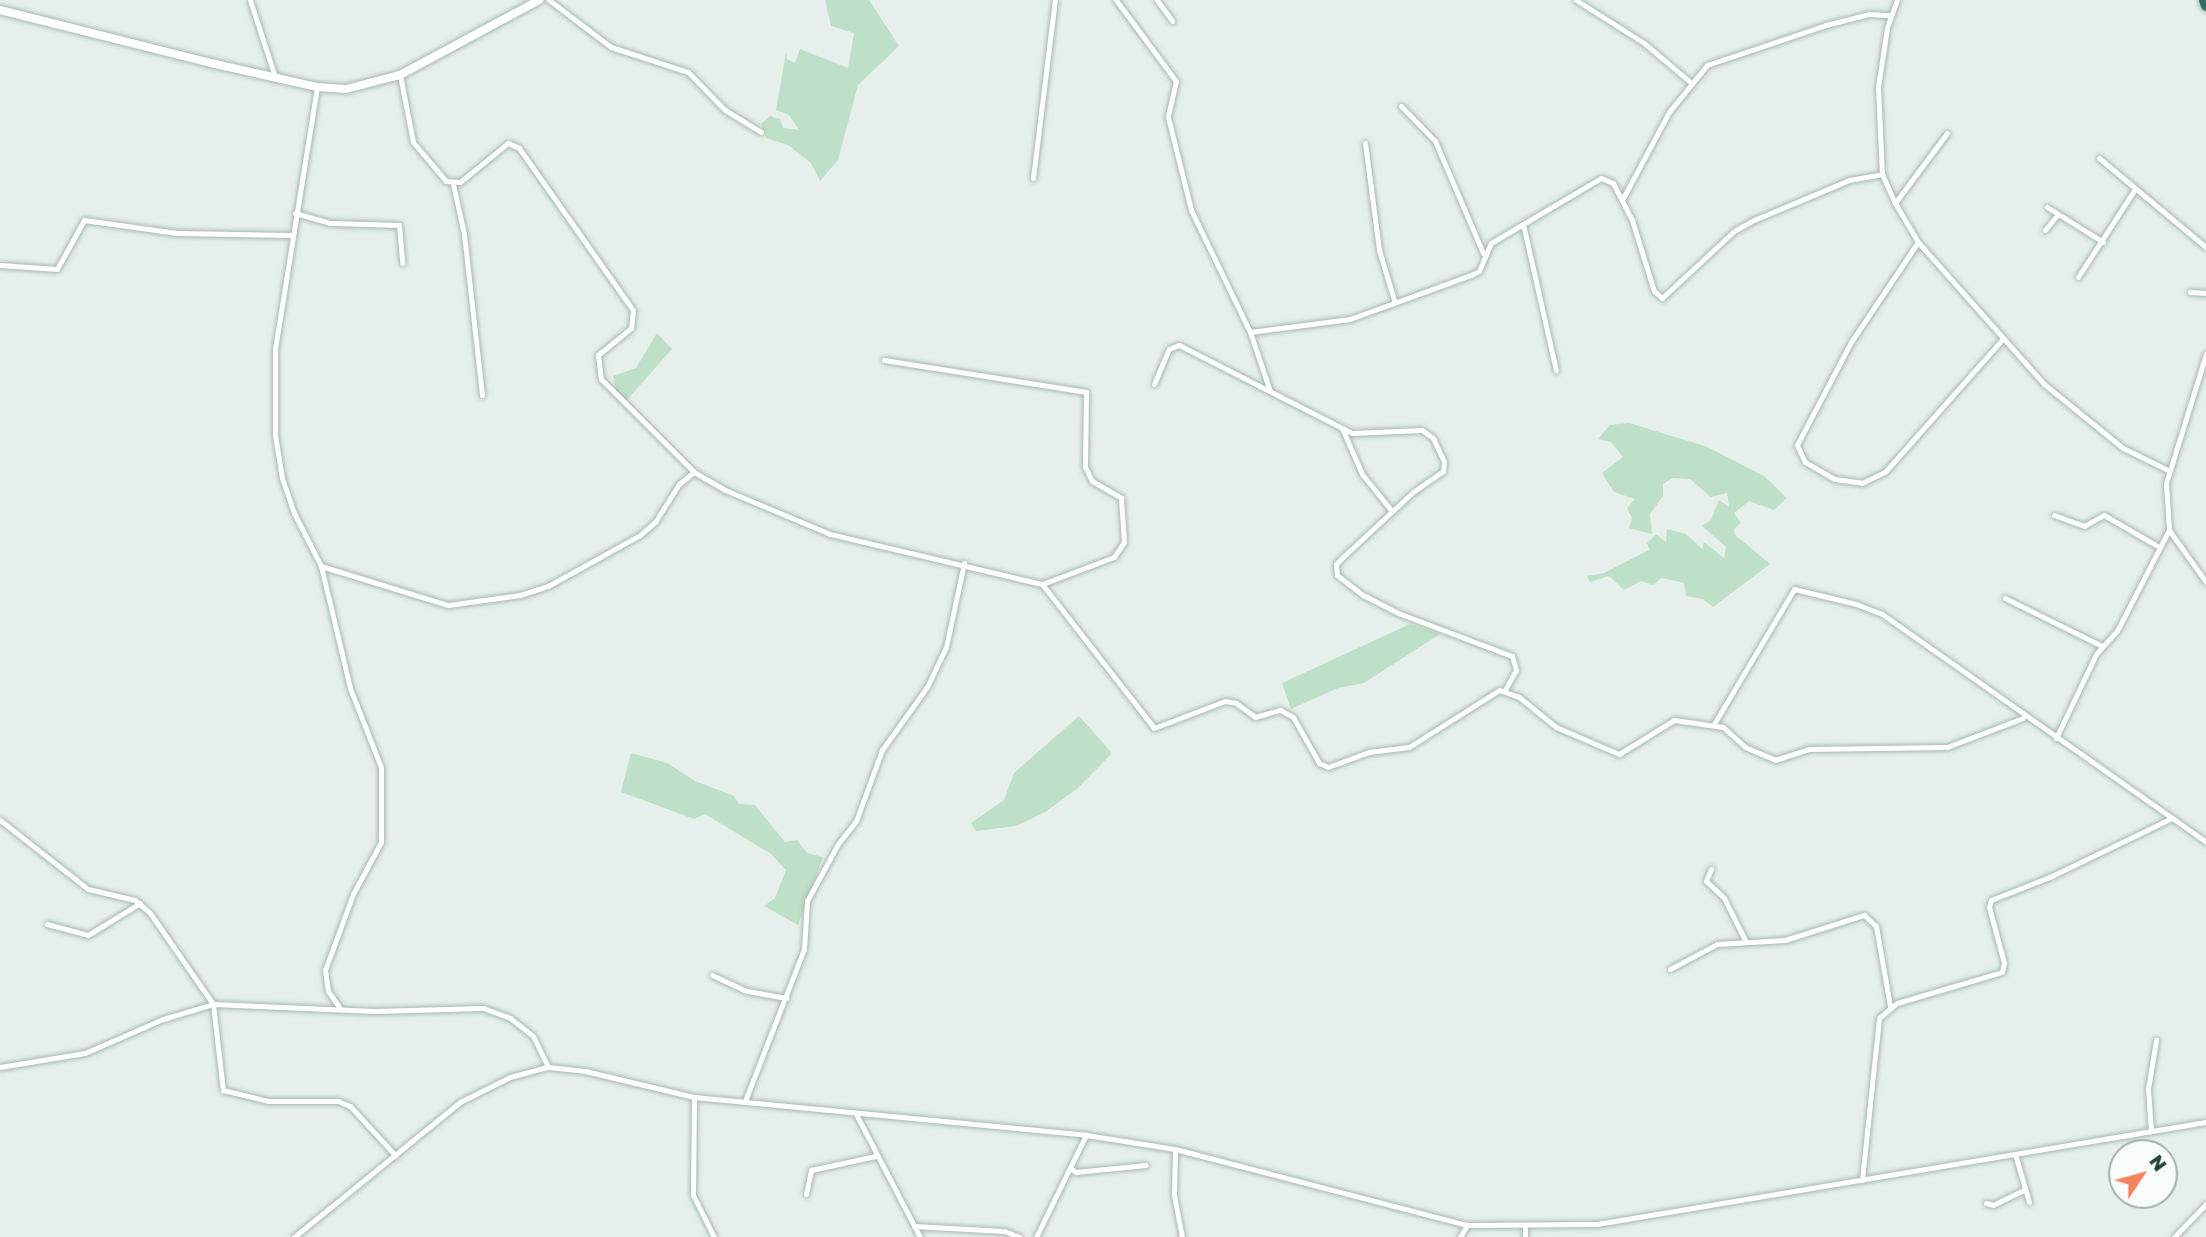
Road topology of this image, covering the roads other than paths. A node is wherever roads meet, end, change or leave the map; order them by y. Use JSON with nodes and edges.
{"nodes":[{"id":1,"x":250,"y":0,"type":"edge"},
{"id":2,"x":538,"y":0,"type":"edge"},
{"id":3,"x":549,"y":0,"type":"edge"},
{"id":4,"x":1055,"y":0,"type":"edge"},
{"id":5,"x":1116,"y":0,"type":"edge"},
{"id":6,"x":1157,"y":0,"type":"edge"},
{"id":7,"x":1576,"y":0,"type":"edge"},
{"id":8,"x":1897,"y":0,"type":"edge"},
{"id":9,"x":2204,"y":0,"type":"edge"},
{"id":10,"x":2206,"y":6,"type":"edge"},
{"id":11,"x":0,"y":10,"type":"edge"},
{"id":12,"x":1891,"y":15,"type":"junction"},
{"id":13,"x":1172,"y":21,"type":"dead end"},
{"id":14,"x":400,"y":75,"type":"junction"},
{"id":15,"x":275,"y":77,"type":"junction"},
{"id":16,"x":1689,"y":81,"type":"junction"},
{"id":17,"x":317,"y":87,"type":"junction"},
{"id":18,"x":1401,"y":106,"type":"dead end"},
{"id":19,"x":761,"y":132,"type":"dead end"},
{"id":20,"x":1947,"y":133,"type":"dead end"},
{"id":21,"x":1365,"y":143,"type":"dead end"},
{"id":22,"x":2099,"y":158,"type":"dead end"},
{"id":23,"x":1882,"y":174,"type":"junction"},
{"id":24,"x":1032,"y":178,"type":"dead end"},
{"id":25,"x":453,"y":184,"type":"junction"},
{"id":26,"x":2135,"y":189,"type":"junction"},
{"id":27,"x":1622,"y":200,"type":"junction"},
{"id":28,"x":1895,"y":203,"type":"junction"},
{"id":29,"x":2047,"y":207,"type":"dead end"},
{"id":30,"x":295,"y":213,"type":"junction"},
{"id":31,"x":2057,"y":215,"type":"junction"},
{"id":32,"x":1524,"y":224,"type":"junction"},
{"id":33,"x":2045,"y":230,"type":"dead end"},
{"id":34,"x":292,"y":235,"type":"junction"},
{"id":35,"x":1918,"y":242,"type":"junction"},
{"id":36,"x":2103,"y":242,"type":"junction"},
{"id":37,"x":2206,"y":247,"type":"edge"},
{"id":38,"x":1483,"y":253,"type":"junction"},
{"id":39,"x":402,"y":263,"type":"dead end"},
{"id":40,"x":0,"y":265,"type":"edge"},
{"id":41,"x":2077,"y":277,"type":"dead end"},
{"id":42,"x":2190,"y":292,"type":"dead end"},
{"id":43,"x":2206,"y":293,"type":"edge"},
{"id":44,"x":1395,"y":303,"type":"junction"},
{"id":45,"x":1250,"y":332,"type":"junction"},
{"id":46,"x":2001,"y":341,"type":"junction"},
{"id":47,"x":2206,"y":354,"type":"edge"},
{"id":48,"x":884,"y":360,"type":"dead end"},
{"id":49,"x":1556,"y":370,"type":"dead end"},
{"id":50,"x":1154,"y":384,"type":"dead end"},
{"id":51,"x":1270,"y":391,"type":"junction"},
{"id":52,"x":482,"y":396,"type":"dead end"},
{"id":53,"x":1342,"y":428,"type":"junction"},
{"id":54,"x":2168,"y":470,"type":"junction"},
{"id":55,"x":694,"y":472,"type":"junction"},
{"id":56,"x":1392,"y":511,"type":"junction"},
{"id":57,"x":2054,"y":515,"type":"dead end"},
{"id":58,"x":2169,"y":530,"type":"junction"},
{"id":59,"x":2159,"y":547,"type":"junction"},
{"id":60,"x":964,"y":563,"type":"junction"},
{"id":61,"x":321,"y":566,"type":"junction"},
{"id":62,"x":2206,"y":582,"type":"edge"},
{"id":63,"x":1042,"y":584,"type":"junction"},
{"id":64,"x":2005,"y":598,"type":"dead end"},
{"id":65,"x":2102,"y":646,"type":"junction"},
{"id":66,"x":1505,"y":690,"type":"junction"},
{"id":67,"x":2024,"y":718,"type":"junction"},
{"id":68,"x":1714,"y":724,"type":"junction"},
{"id":69,"x":2056,"y":737,"type":"junction"},
{"id":70,"x":2172,"y":818,"type":"junction"},
{"id":71,"x":0,"y":820,"type":"edge"},
{"id":72,"x":2206,"y":842,"type":"edge"},
{"id":73,"x":1711,"y":869,"type":"dead end"},
{"id":74,"x":140,"y":903,"type":"junction"},
{"id":75,"x":47,"y":924,"type":"dead end"},
{"id":76,"x":1746,"y":942,"type":"junction"},
{"id":77,"x":1670,"y":969,"type":"dead end"},
{"id":78,"x":712,"y":975,"type":"dead end"},
{"id":79,"x":786,"y":998,"type":"junction"},
{"id":80,"x":213,"y":1004,"type":"junction"},
{"id":81,"x":1890,"y":1006,"type":"junction"},
{"id":82,"x":340,"y":1008,"type":"junction"},
{"id":83,"x":2157,"y":1040,"type":"dead end"},
{"id":84,"x":548,"y":1067,"type":"junction"},
{"id":85,"x":0,"y":1068,"type":"edge"},
{"id":86,"x":694,"y":1097,"type":"junction"},
{"id":87,"x":745,"y":1101,"type":"junction"},
{"id":88,"x":856,"y":1114,"type":"junction"},
{"id":89,"x":2206,"y":1122,"type":"edge"},
{"id":90,"x":2151,"y":1131,"type":"junction"},
{"id":91,"x":1086,"y":1135,"type":"junction"},
{"id":92,"x":1175,"y":1149,"type":"junction"},
{"id":93,"x":396,"y":1154,"type":"junction"},
{"id":94,"x":2015,"y":1154,"type":"junction"},
{"id":95,"x":875,"y":1156,"type":"junction"},
{"id":96,"x":1146,"y":1165,"type":"dead end"},
{"id":97,"x":1070,"y":1168,"type":"junction"},
{"id":98,"x":1862,"y":1180,"type":"junction"},
{"id":99,"x":2024,"y":1190,"type":"junction"},
{"id":100,"x":806,"y":1194,"type":"dead end"},
{"id":101,"x":2029,"y":1202,"type":"dead end"},
{"id":102,"x":1986,"y":1203,"type":"dead end"},
{"id":103,"x":2206,"y":1204,"type":"edge"},
{"id":104,"x":1467,"y":1225,"type":"junction"},
{"id":105,"x":914,"y":1226,"type":"junction"},
{"id":106,"x":1525,"y":1226,"type":"junction"},
{"id":107,"x":294,"y":1237,"type":"edge"},
{"id":108,"x":714,"y":1237,"type":"edge"},
{"id":109,"x":920,"y":1237,"type":"edge"},
{"id":110,"x":1020,"y":1237,"type":"edge"},
{"id":111,"x":1036,"y":1237,"type":"edge"},
{"id":112,"x":1182,"y":1237,"type":"edge"},
{"id":113,"x":1460,"y":1237,"type":"edge"},
{"id":114,"x":1525,"y":1237,"type":"edge"},
{"id":115,"x":2174,"y":1237,"type":"edge"}],
"edges":[{"from":1,"to":15,"type":"street"},
{"from":2,"to":14,"type":"street"},
{"from":3,"to":19,"type":"street"},
{"from":4,"to":24,"type":"street"},
{"from":5,"to":45,"type":"street"},
{"from":6,"to":13,"type":"street"},
{"from":7,"to":16,"type":"street"},
{"from":8,"to":12,"type":"street"},
{"from":9,"to":10,"type":"highway"},
{"from":11,"to":15,"type":"street"},
{"from":12,"to":16,"type":"street"},
{"from":12,"to":23,"type":"street"},
{"from":14,"to":17,"type":"street"},
{"from":14,"to":25,"type":"street"},
{"from":15,"to":17,"type":"street"},
{"from":16,"to":27,"type":"street"},
{"from":17,"to":30,"type":"street"},
{"from":18,"to":38,"type":"street"},
{"from":20,"to":28,"type":"street"},
{"from":21,"to":44,"type":"street"},
{"from":22,"to":26,"type":"street"},
{"from":23,"to":27,"type":"street"},
{"from":23,"to":28,"type":"street"},
{"from":25,"to":52,"type":"street"},
{"from":25,"to":55,"type":"street"},
{"from":26,"to":36,"type":"street"},
{"from":26,"to":37,"type":"street"},
{"from":27,"to":32,"type":"street"},
{"from":28,"to":35,"type":"street"},
{"from":29,"to":31,"type":"street"},
{"from":30,"to":34,"type":"street"},
{"from":30,"to":39,"type":"street"},
{"from":31,"to":33,"type":"street"},
{"from":31,"to":36,"type":"street"},
{"from":32,"to":38,"type":"street"},
{"from":32,"to":49,"type":"street"},
{"from":34,"to":40,"type":"street"},
{"from":34,"to":61,"type":"street"},
{"from":35,"to":46,"type":"street"},
{"from":35,"to":46,"type":"street"},
{"from":36,"to":41,"type":"street"},
{"from":38,"to":44,"type":"street"},
{"from":42,"to":43,"type":"street"},
{"from":44,"to":45,"type":"street"},
{"from":45,"to":51,"type":"street"},
{"from":46,"to":54,"type":"street"},
{"from":47,"to":54,"type":"street"},
{"from":48,"to":63,"type":"street"},
{"from":50,"to":51,"type":"street"},
{"from":51,"to":53,"type":"street"},
{"from":53,"to":56,"type":"street"},
{"from":53,"to":56,"type":"street"},
{"from":54,"to":58,"type":"street"},
{"from":55,"to":60,"type":"street"},
{"from":55,"to":61,"type":"street"},
{"from":56,"to":66,"type":"street"},
{"from":57,"to":59,"type":"street"},
{"from":58,"to":59,"type":"street"},
{"from":58,"to":62,"type":"street"},
{"from":59,"to":65,"type":"street"},
{"from":60,"to":63,"type":"street"},
{"from":60,"to":79,"type":"street"},
{"from":61,"to":82,"type":"street"},
{"from":63,"to":66,"type":"street"},
{"from":64,"to":65,"type":"street"},
{"from":65,"to":69,"type":"street"},
{"from":66,"to":68,"type":"street"},
{"from":67,"to":68,"type":"street"},
{"from":67,"to":68,"type":"street"},
{"from":67,"to":69,"type":"street"},
{"from":69,"to":70,"type":"street"},
{"from":70,"to":72,"type":"street"},
{"from":70,"to":81,"type":"street"},
{"from":71,"to":74,"type":"street"},
{"from":73,"to":76,"type":"street"},
{"from":74,"to":75,"type":"street"},
{"from":74,"to":80,"type":"street"},
{"from":76,"to":77,"type":"street"},
{"from":76,"to":81,"type":"street"},
{"from":78,"to":79,"type":"street"},
{"from":79,"to":87,"type":"street"},
{"from":80,"to":82,"type":"street"},
{"from":80,"to":85,"type":"street"},
{"from":80,"to":93,"type":"street"},
{"from":81,"to":98,"type":"street"},
{"from":82,"to":84,"type":"street"},
{"from":83,"to":90,"type":"street"},
{"from":84,"to":86,"type":"street"},
{"from":84,"to":93,"type":"street"},
{"from":86,"to":87,"type":"street"},
{"from":86,"to":108,"type":"street"},
{"from":87,"to":88,"type":"street"},
{"from":88,"to":91,"type":"street"},
{"from":88,"to":95,"type":"street"},
{"from":89,"to":90,"type":"street"},
{"from":90,"to":94,"type":"street"},
{"from":91,"to":92,"type":"street"},
{"from":91,"to":97,"type":"street"},
{"from":92,"to":104,"type":"street"},
{"from":92,"to":112,"type":"street"},
{"from":93,"to":107,"type":"street"},
{"from":94,"to":98,"type":"street"},
{"from":94,"to":99,"type":"street"},
{"from":95,"to":100,"type":"street"},
{"from":95,"to":105,"type":"street"},
{"from":96,"to":97,"type":"street"},
{"from":97,"to":111,"type":"street"},
{"from":98,"to":106,"type":"street"},
{"from":99,"to":101,"type":"street"},
{"from":99,"to":102,"type":"street"},
{"from":103,"to":115,"type":"street"},
{"from":104,"to":106,"type":"street"},
{"from":104,"to":113,"type":"street"},
{"from":105,"to":109,"type":"street"},
{"from":105,"to":110,"type":"street"},
{"from":106,"to":114,"type":"street"}]}
